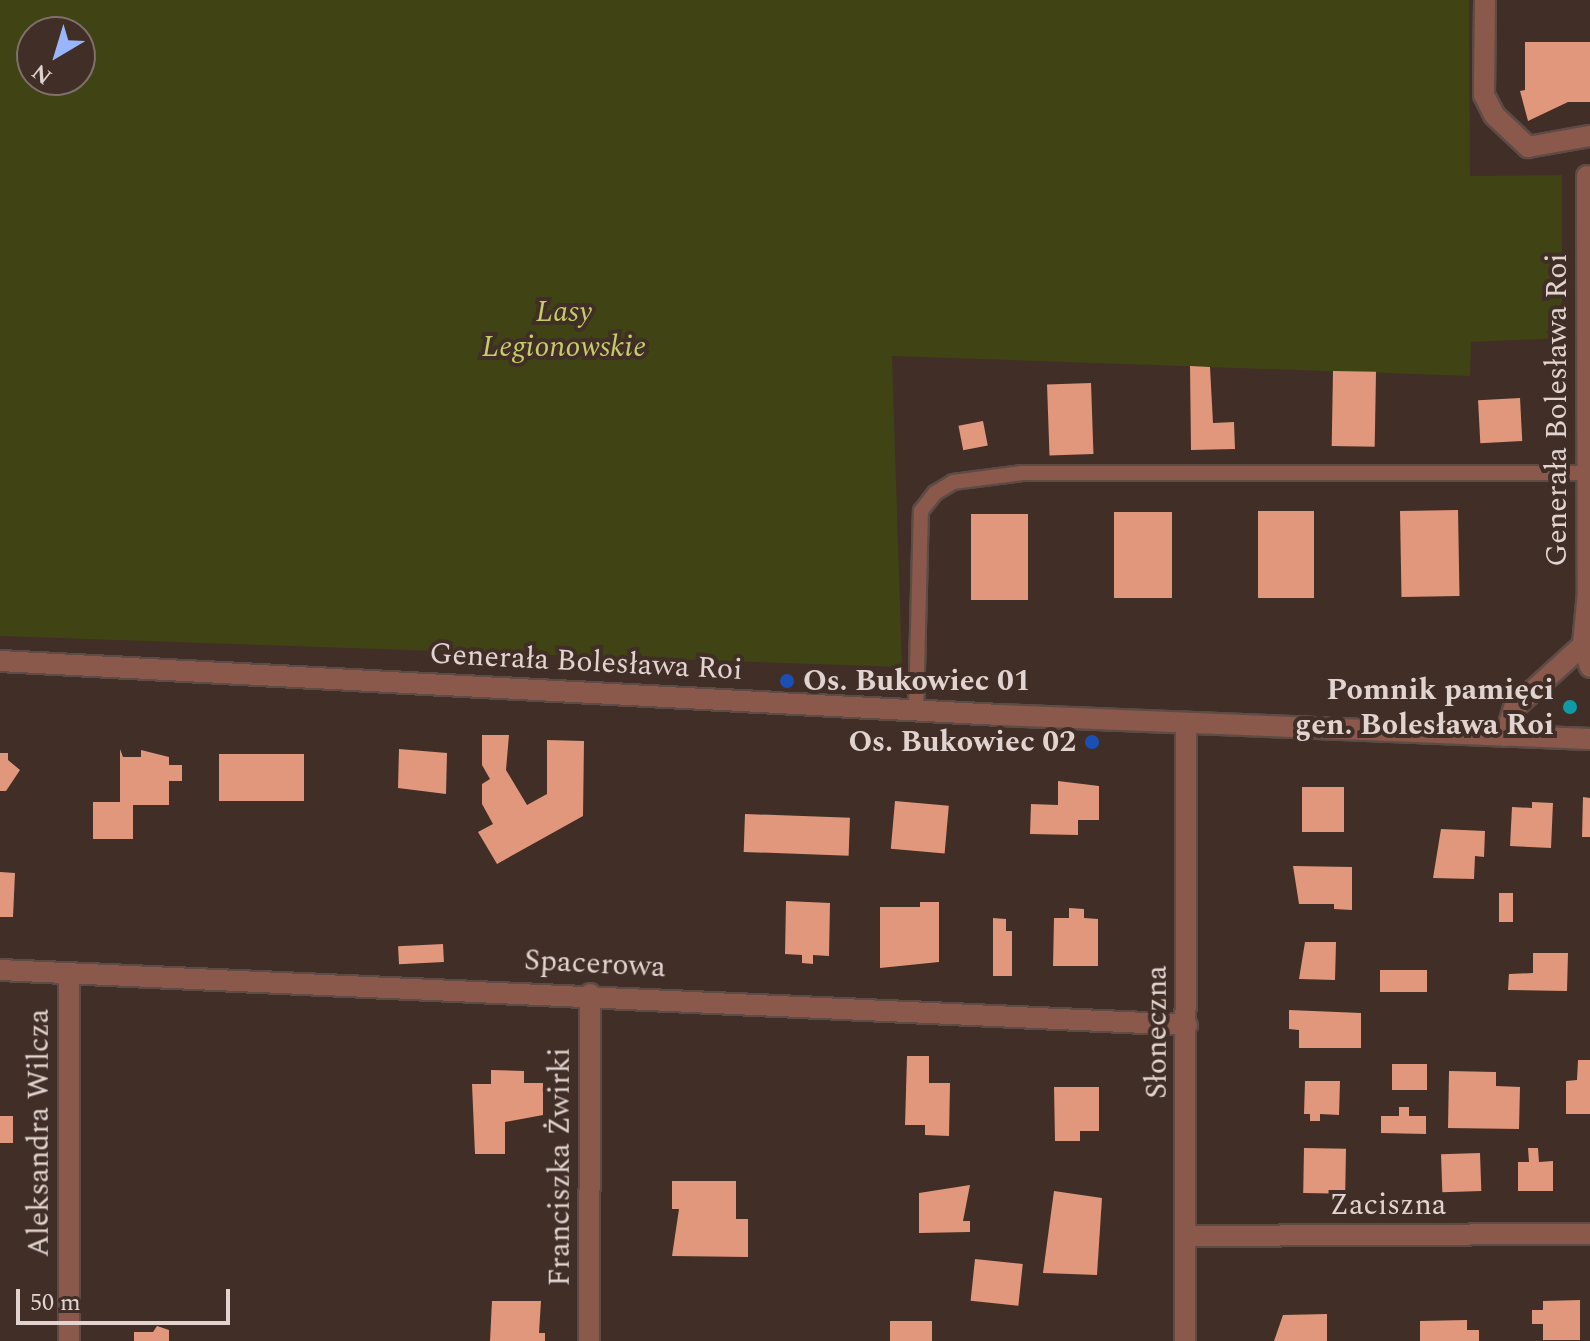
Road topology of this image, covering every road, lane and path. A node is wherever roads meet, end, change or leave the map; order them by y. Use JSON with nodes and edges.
{"nodes":[{"id":1,"x":1485,"y":0,"type":"edge"},
{"id":2,"x":1589,"y":136,"type":"edge"},
{"id":3,"x":1587,"y":176,"type":"dead end"},
{"id":4,"x":1586,"y":473,"type":"junction"},
{"id":5,"x":1583,"y":645,"type":"junction"},
{"id":6,"x":0,"y":661,"type":"edge"},
{"id":7,"x":1590,"y":667,"type":"edge"},
{"id":8,"x":916,"y":711,"type":"junction"},
{"id":9,"x":1186,"y":724,"type":"junction"},
{"id":10,"x":1505,"y":736,"type":"junction"},
{"id":11,"x":1590,"y":739,"type":"edge"},
{"id":12,"x":0,"y":970,"type":"edge"},
{"id":13,"x":69,"y":973,"type":"junction"},
{"id":14,"x":590,"y":994,"type":"junction"},
{"id":15,"x":1187,"y":1025,"type":"junction"},
{"id":16,"x":1590,"y":1234,"type":"edge"},
{"id":17,"x":1186,"y":1236,"type":"junction"},
{"id":18,"x":69,"y":1341,"type":"edge"},
{"id":19,"x":589,"y":1341,"type":"edge"},
{"id":20,"x":1185,"y":1341,"type":"edge"}],
"edges":[{"from":1,"to":2,"type":"street"},
{"from":3,"to":4,"type":"street","name":"Generała Bolesława Roi"},
{"from":4,"to":5,"type":"street","name":"Generała Bolesława Roi"},
{"from":4,"to":8,"type":"lane"},
{"from":5,"to":7,"type":"street","name":"Generała Bolesława Roi"},
{"from":5,"to":10,"type":"street"},
{"from":6,"to":8,"type":"street","name":"Generała Bolesława Roi"},
{"from":8,"to":9,"type":"street","name":"Generała Bolesława Roi"},
{"from":9,"to":10,"type":"street","name":"Generała Bolesława Roi"},
{"from":9,"to":15,"type":"street","name":"Słoneczna"},
{"from":10,"to":11,"type":"street","name":"Generała Bolesława Roi"},
{"from":12,"to":13,"type":"street","name":"Spacerowa"},
{"from":13,"to":14,"type":"street","name":"Spacerowa"},
{"from":13,"to":18,"type":"street","name":"Aleksandra Wilcza"},
{"from":14,"to":15,"type":"street","name":"Spacerowa"},
{"from":14,"to":19,"type":"street","name":"Franciszka Żwirki"},
{"from":15,"to":17,"type":"street","name":"Słoneczna"},
{"from":16,"to":17,"type":"street","name":"Zaciszna"},
{"from":17,"to":20,"type":"street","name":"Słoneczna"}]}
